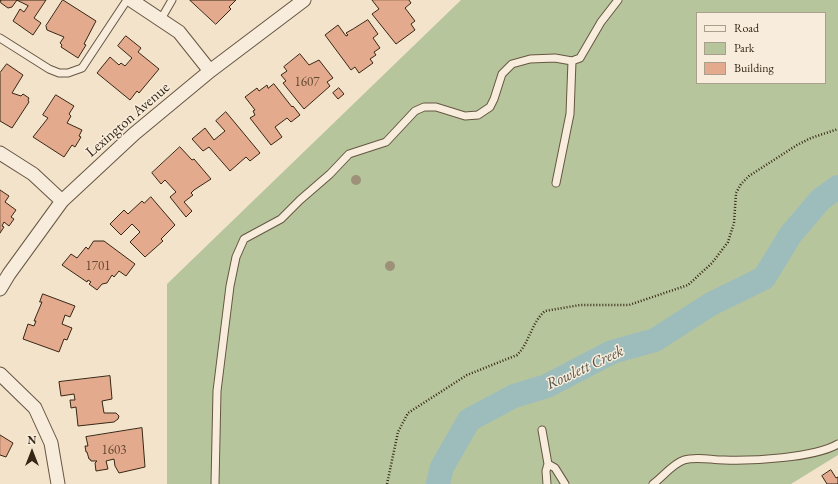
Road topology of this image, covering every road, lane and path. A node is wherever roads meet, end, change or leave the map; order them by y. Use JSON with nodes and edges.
{"nodes":[{"id":1,"x":127,"y":0,"type":"edge"},
{"id":2,"x":131,"y":0,"type":"edge"},
{"id":3,"x":172,"y":0,"type":"edge"},
{"id":4,"x":304,"y":0,"type":"edge"},
{"id":5,"x":618,"y":0,"type":"edge"},
{"id":6,"x":160,"y":19,"type":"junction"},
{"id":7,"x":0,"y":38,"type":"edge"},
{"id":8,"x":572,"y":61,"type":"junction"},
{"id":9,"x":210,"y":71,"type":"junction"},
{"id":10,"x":838,"y":129,"type":"edge"},
{"id":11,"x":0,"y":153,"type":"edge"},
{"id":12,"x":556,"y":183,"type":"dead end"},
{"id":13,"x":62,"y":200,"type":"junction"},
{"id":14,"x":0,"y":290,"type":"edge"},
{"id":15,"x":0,"y":374,"type":"edge"},
{"id":16,"x":542,"y":430,"type":"dead end"},
{"id":17,"x":838,"y":444,"type":"edge"},
{"id":18,"x":548,"y":464,"type":"junction"},
{"id":19,"x":58,"y":484,"type":"edge"},
{"id":20,"x":214,"y":484,"type":"edge"},
{"id":21,"x":387,"y":484,"type":"edge"},
{"id":22,"x":547,"y":484,"type":"edge"},
{"id":23,"x":565,"y":484,"type":"edge"},
{"id":24,"x":653,"y":484,"type":"edge"}],
"edges":[{"from":1,"to":7,"type":"lane"},
{"from":2,"to":6,"type":"street"},
{"from":3,"to":6,"type":"lane"},
{"from":4,"to":9,"type":"street","name":"Lexington Avenue"},
{"from":5,"to":8,"type":"lane"},
{"from":6,"to":9,"type":"street"},
{"from":8,"to":12,"type":"lane"},
{"from":8,"to":20,"type":"lane"},
{"from":9,"to":13,"type":"street","name":"Lexington Avenue"},
{"from":10,"to":21,"type":"path"},
{"from":11,"to":13,"type":"street"},
{"from":13,"to":14,"type":"street","name":"Lexington Avenue"},
{"from":15,"to":19,"type":"street"},
{"from":16,"to":18,"type":"lane"},
{"from":17,"to":24,"type":"lane"},
{"from":18,"to":22,"type":"lane"},
{"from":18,"to":23,"type":"lane"}]}
